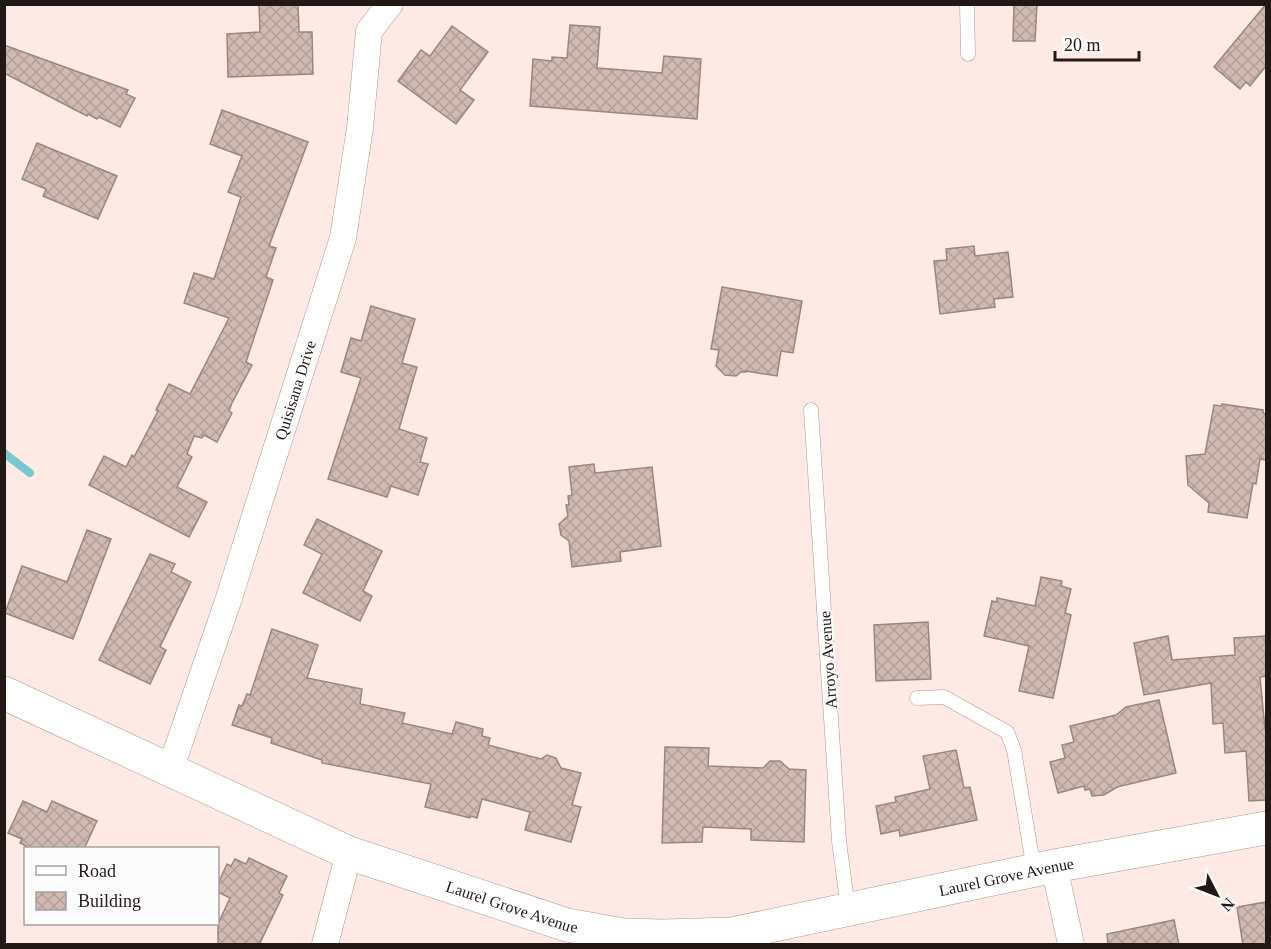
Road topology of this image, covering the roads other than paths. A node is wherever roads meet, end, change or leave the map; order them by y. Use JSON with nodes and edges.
{"nodes":[{"id":1,"x":390,"y":4,"type":"edge"},
{"id":2,"x":967,"y":4,"type":"edge"},
{"id":3,"x":968,"y":54,"type":"dead end"},
{"id":4,"x":811,"y":410,"type":"dead end"},
{"id":5,"x":4,"y":693,"type":"edge"},
{"id":6,"x":917,"y":698,"type":"dead end"},
{"id":7,"x":170,"y":770,"type":"junction"},
{"id":8,"x":1266,"y":828,"type":"edge"},
{"id":9,"x":349,"y":853,"type":"junction"},
{"id":10,"x":1044,"y":868,"type":"junction"},
{"id":11,"x":848,"y":909,"type":"junction"},
{"id":12,"x":326,"y":945,"type":"edge"},
{"id":13,"x":1071,"y":945,"type":"edge"}],
"edges":[{"from":1,"to":7,"type":"street","name":"Quisisana Drive"},
{"from":2,"to":3,"type":"lane"},
{"from":4,"to":11,"type":"lane","name":"Arroyo Avenue"},
{"from":5,"to":7,"type":"street","name":"Laurel Grove Avenue"},
{"from":6,"to":10,"type":"lane"},
{"from":7,"to":9,"type":"street","name":"Laurel Grove Avenue"},
{"from":8,"to":10,"type":"street","name":"Laurel Grove Avenue"},
{"from":9,"to":11,"type":"street","name":"Laurel Grove Avenue"},
{"from":9,"to":12,"type":"street"},
{"from":10,"to":11,"type":"street","name":"Laurel Grove Avenue"},
{"from":10,"to":13,"type":"street"}]}
